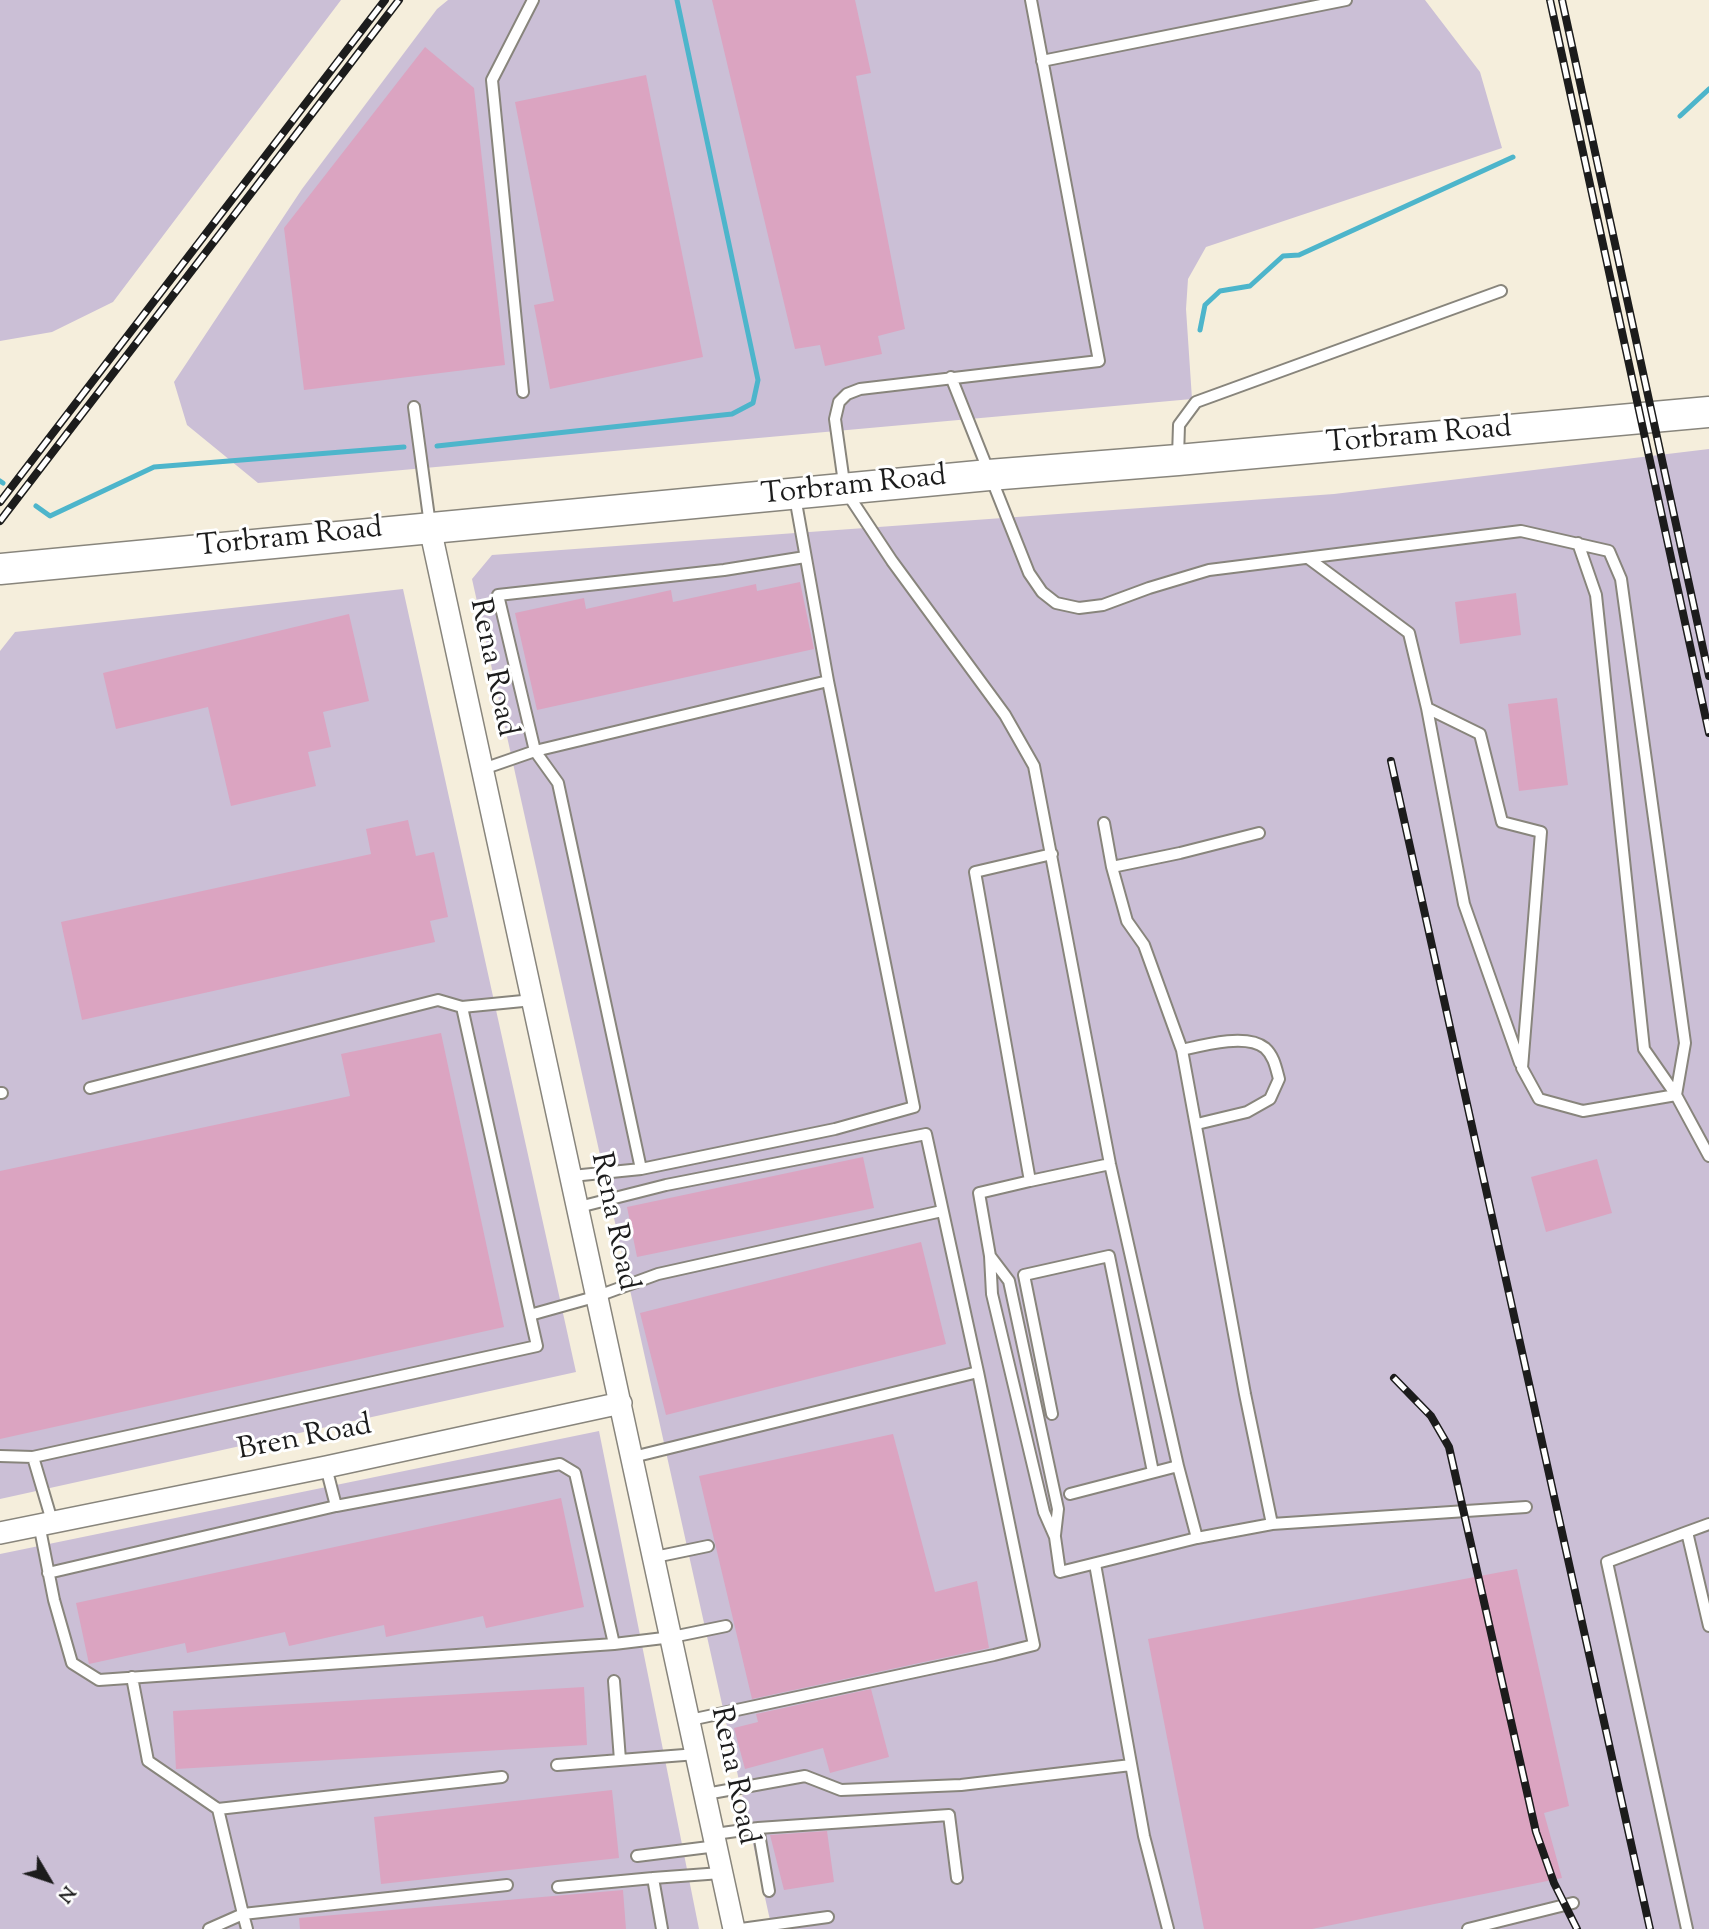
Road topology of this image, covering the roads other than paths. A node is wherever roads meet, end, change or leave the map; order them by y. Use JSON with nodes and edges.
{"nodes":[{"id":1,"x":533,"y":0,"type":"edge"},
{"id":2,"x":1031,"y":0,"type":"edge"},
{"id":3,"x":1346,"y":0,"type":"edge"},
{"id":4,"x":1042,"y":61,"type":"junction"},
{"id":5,"x":1501,"y":291,"type":"dead end"},
{"id":6,"x":951,"y":377,"type":"junction"},
{"id":7,"x":523,"y":392,"type":"dead end"},
{"id":8,"x":414,"y":407,"type":"dead end"},
{"id":9,"x":1709,"y":412,"type":"edge"},
{"id":10,"x":1178,"y":460,"type":"junction"},
{"id":11,"x":989,"y":475,"type":"junction"},
{"id":12,"x":845,"y":490,"type":"junction"},
{"id":13,"x":794,"y":494,"type":"junction"},
{"id":14,"x":430,"y":528,"type":"junction"},
{"id":15,"x":1578,"y":543,"type":"junction"},
{"id":16,"x":805,"y":557,"type":"junction"},
{"id":17,"x":1308,"y":558,"type":"junction"},
{"id":18,"x":0,"y":569,"type":"edge"},
{"id":19,"x":828,"y":681,"type":"junction"},
{"id":20,"x":1427,"y":708,"type":"junction"},
{"id":21,"x":535,"y":751,"type":"junction"},
{"id":22,"x":483,"y":769,"type":"junction"},
{"id":23,"x":1104,"y":823,"type":"dead end"},
{"id":24,"x":1259,"y":833,"type":"dead end"},
{"id":25,"x":1052,"y":854,"type":"junction"},
{"id":26,"x":1112,"y":867,"type":"junction"},
{"id":27,"x":533,"y":1000,"type":"junction"},
{"id":28,"x":462,"y":1007,"type":"junction"},
{"id":29,"x":1182,"y":1050,"type":"junction"},
{"id":30,"x":1522,"y":1068,"type":"junction"},
{"id":31,"x":90,"y":1088,"type":"dead end"},
{"id":32,"x":1676,"y":1095,"type":"junction"},
{"id":33,"x":1197,"y":1124,"type":"junction"},
{"id":34,"x":1709,"y":1156,"type":"edge"},
{"id":35,"x":1110,"y":1164,"type":"junction"},
{"id":36,"x":641,"y":1169,"type":"junction"},
{"id":37,"x":572,"y":1176,"type":"junction"},
{"id":38,"x":1031,"y":1181,"type":"junction"},
{"id":39,"x":579,"y":1207,"type":"junction"},
{"id":40,"x":943,"y":1211,"type":"junction"},
{"id":41,"x":990,"y":1256,"type":"junction"},
{"id":42,"x":598,"y":1296,"type":"junction"},
{"id":43,"x":530,"y":1315,"type":"junction"},
{"id":44,"x":978,"y":1372,"type":"junction"},
{"id":45,"x":621,"y":1403,"type":"junction"},
{"id":46,"x":1052,"y":1414,"type":"dead end"},
{"id":47,"x":0,"y":1456,"type":"edge"},
{"id":48,"x":33,"y":1457,"type":"junction"},
{"id":49,"x":633,"y":1457,"type":"junction"},
{"id":50,"x":1178,"y":1466,"type":"junction"},
{"id":51,"x":326,"y":1467,"type":"junction"},
{"id":52,"x":1153,"y":1472,"type":"junction"},
{"id":53,"x":1069,"y":1494,"type":"dead end"},
{"id":54,"x":337,"y":1506,"type":"junction"},
{"id":55,"x":1526,"y":1507,"type":"dead end"},
{"id":56,"x":46,"y":1523,"type":"junction"},
{"id":57,"x":1272,"y":1524,"type":"junction"},
{"id":58,"x":1709,"y":1524,"type":"edge"},
{"id":59,"x":1687,"y":1532,"type":"junction"},
{"id":60,"x":0,"y":1533,"type":"edge"},
{"id":61,"x":1055,"y":1538,"type":"junction"},
{"id":62,"x":1197,"y":1538,"type":"junction"},
{"id":63,"x":708,"y":1546,"type":"dead end"},
{"id":64,"x":655,"y":1557,"type":"junction"},
{"id":65,"x":1094,"y":1564,"type":"junction"},
{"id":66,"x":48,"y":1573,"type":"junction"},
{"id":67,"x":726,"y":1626,"type":"dead end"},
{"id":68,"x":1709,"y":1626,"type":"edge"},
{"id":69,"x":672,"y":1637,"type":"junction"},
{"id":70,"x":614,"y":1644,"type":"junction"},
{"id":71,"x":132,"y":1677,"type":"junction"},
{"id":72,"x":614,"y":1681,"type":"dead end"},
{"id":73,"x":690,"y":1720,"type":"junction"},
{"id":74,"x":698,"y":1754,"type":"junction"},
{"id":75,"x":620,"y":1760,"type":"junction"},
{"id":76,"x":557,"y":1765,"type":"dead end"},
{"id":77,"x":1131,"y":1765,"type":"junction"},
{"id":78,"x":502,"y":1777,"type":"dead end"},
{"id":79,"x":706,"y":1794,"type":"junction"},
{"id":80,"x":218,"y":1809,"type":"junction"},
{"id":81,"x":758,"y":1828,"type":"junction"},
{"id":82,"x":716,"y":1840,"type":"junction"},
{"id":83,"x":637,"y":1856,"type":"dead end"},
{"id":84,"x":721,"y":1873,"type":"junction"},
{"id":85,"x":653,"y":1878,"type":"junction"},
{"id":86,"x":957,"y":1878,"type":"dead end"},
{"id":87,"x":506,"y":1885,"type":"dead end"},
{"id":88,"x":558,"y":1887,"type":"dead end"},
{"id":89,"x":769,"y":1892,"type":"dead end"},
{"id":90,"x":1573,"y":1903,"type":"dead end"},
{"id":91,"x":243,"y":1914,"type":"junction"},
{"id":92,"x":828,"y":1917,"type":"dead end"},
{"id":93,"x":209,"y":1929,"type":"edge"},
{"id":94,"x":247,"y":1929,"type":"edge"},
{"id":95,"x":662,"y":1929,"type":"edge"},
{"id":96,"x":734,"y":1929,"type":"edge"},
{"id":97,"x":741,"y":1929,"type":"edge"},
{"id":98,"x":1168,"y":1929,"type":"edge"},
{"id":99,"x":1468,"y":1929,"type":"edge"},
{"id":100,"x":1687,"y":1929,"type":"edge"}],
"edges":[{"from":1,"to":7,"type":"lane"},
{"from":2,"to":4,"type":"lane"},
{"from":3,"to":4,"type":"lane"},
{"from":4,"to":6,"type":"lane"},
{"from":5,"to":10,"type":"lane"},
{"from":6,"to":11,"type":"lane"},
{"from":6,"to":12,"type":"lane"},
{"from":8,"to":14,"type":"lane"},
{"from":9,"to":10,"type":"main road","name":"Torbram Road"},
{"from":10,"to":11,"type":"main road","name":"Torbram Road"},
{"from":11,"to":12,"type":"main road","name":"Torbram Road"},
{"from":11,"to":17,"type":"lane"},
{"from":12,"to":13,"type":"main road","name":"Torbram Road"},
{"from":12,"to":25,"type":"lane"},
{"from":13,"to":14,"type":"main road","name":"Torbram Road"},
{"from":13,"to":16,"type":"lane"},
{"from":14,"to":18,"type":"main road","name":"Torbram Road"},
{"from":14,"to":22,"type":"street","name":"Rena Road"},
{"from":15,"to":17,"type":"lane"},
{"from":15,"to":32,"type":"lane"},
{"from":15,"to":32,"type":"lane"},
{"from":16,"to":19,"type":"lane"},
{"from":16,"to":21,"type":"lane"},
{"from":17,"to":20,"type":"lane"},
{"from":19,"to":21,"type":"lane"},
{"from":19,"to":36,"type":"lane"},
{"from":20,"to":30,"type":"lane"},
{"from":20,"to":30,"type":"lane"},
{"from":21,"to":22,"type":"lane"},
{"from":21,"to":36,"type":"lane"},
{"from":22,"to":27,"type":"street","name":"Rena Road"},
{"from":23,"to":26,"type":"lane"},
{"from":24,"to":26,"type":"lane"},
{"from":25,"to":35,"type":"lane"},
{"from":25,"to":38,"type":"lane"},
{"from":26,"to":29,"type":"lane"},
{"from":27,"to":28,"type":"lane"},
{"from":27,"to":37,"type":"street","name":"Rena Road"},
{"from":28,"to":31,"type":"lane"},
{"from":28,"to":43,"type":"lane"},
{"from":29,"to":33,"type":"lane"},
{"from":29,"to":33,"type":"lane"},
{"from":30,"to":32,"type":"lane"},
{"from":32,"to":34,"type":"lane"},
{"from":33,"to":57,"type":"lane"},
{"from":35,"to":38,"type":"lane"},
{"from":35,"to":50,"type":"lane"},
{"from":36,"to":37,"type":"lane"},
{"from":37,"to":39,"type":"street","name":"Rena Road"},
{"from":38,"to":41,"type":"lane"},
{"from":39,"to":40,"type":"lane"},
{"from":39,"to":42,"type":"street","name":"Rena Road"},
{"from":40,"to":42,"type":"lane"},
{"from":40,"to":44,"type":"lane"},
{"from":41,"to":61,"type":"lane"},
{"from":41,"to":61,"type":"lane"},
{"from":42,"to":43,"type":"lane"},
{"from":42,"to":45,"type":"street","name":"Rena Road"},
{"from":43,"to":48,"type":"lane"},
{"from":44,"to":49,"type":"lane"},
{"from":44,"to":73,"type":"lane"},
{"from":45,"to":49,"type":"street","name":"Rena Road"},
{"from":45,"to":51,"type":"street","name":"Bren Road"},
{"from":46,"to":52,"type":"lane"},
{"from":47,"to":48,"type":"lane"},
{"from":48,"to":56,"type":"lane"},
{"from":49,"to":64,"type":"street","name":"Rena Road"},
{"from":50,"to":52,"type":"lane"},
{"from":50,"to":62,"type":"lane"},
{"from":51,"to":54,"type":"lane"},
{"from":51,"to":56,"type":"street","name":"Bren Road"},
{"from":52,"to":53,"type":"lane"},
{"from":54,"to":66,"type":"lane"},
{"from":54,"to":70,"type":"lane"},
{"from":55,"to":57,"type":"lane"},
{"from":56,"to":60,"type":"street","name":"Bren Road"},
{"from":56,"to":66,"type":"lane"},
{"from":57,"to":62,"type":"lane"},
{"from":58,"to":59,"type":"lane"},
{"from":59,"to":68,"type":"lane"},
{"from":59,"to":100,"type":"lane"},
{"from":61,"to":65,"type":"lane"},
{"from":62,"to":65,"type":"lane"},
{"from":63,"to":64,"type":"lane"},
{"from":64,"to":69,"type":"street","name":"Rena Road"},
{"from":65,"to":77,"type":"lane"},
{"from":66,"to":71,"type":"lane"},
{"from":67,"to":69,"type":"lane"},
{"from":69,"to":70,"type":"lane"},
{"from":69,"to":73,"type":"street","name":"Rena Road"},
{"from":70,"to":71,"type":"lane"},
{"from":71,"to":80,"type":"lane"},
{"from":72,"to":75,"type":"lane"},
{"from":73,"to":74,"type":"street","name":"Rena Road"},
{"from":74,"to":75,"type":"lane"},
{"from":74,"to":79,"type":"street","name":"Rena Road"},
{"from":75,"to":76,"type":"lane"},
{"from":77,"to":79,"type":"lane"},
{"from":77,"to":98,"type":"lane"},
{"from":78,"to":80,"type":"lane"},
{"from":79,"to":82,"type":"street","name":"Rena Road"},
{"from":80,"to":91,"type":"lane"},
{"from":81,"to":82,"type":"lane"},
{"from":81,"to":86,"type":"lane"},
{"from":81,"to":89,"type":"lane"},
{"from":82,"to":83,"type":"lane"},
{"from":82,"to":84,"type":"street","name":"Rena Road"},
{"from":84,"to":85,"type":"lane"},
{"from":84,"to":96,"type":"street","name":"Rena Road"},
{"from":85,"to":88,"type":"lane"},
{"from":85,"to":95,"type":"lane"},
{"from":87,"to":91,"type":"lane"},
{"from":90,"to":99,"type":"lane"},
{"from":91,"to":93,"type":"lane"},
{"from":91,"to":94,"type":"lane"},
{"from":92,"to":97,"type":"lane"}]}
